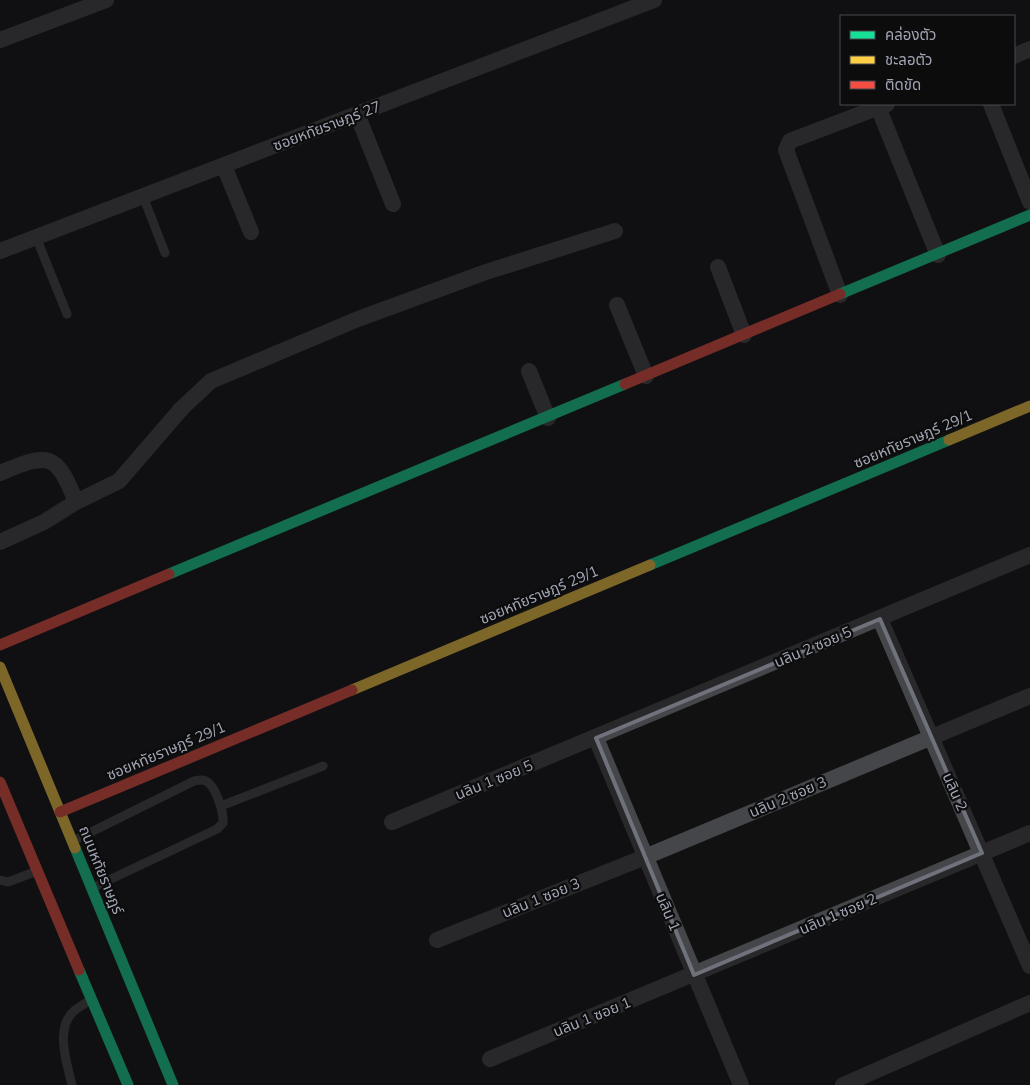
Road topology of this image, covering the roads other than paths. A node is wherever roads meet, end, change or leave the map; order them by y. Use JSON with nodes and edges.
{"nodes":[{"id":1,"x":106,"y":0,"type":"edge"},
{"id":2,"x":654,"y":0,"type":"edge"},
{"id":3,"x":0,"y":40,"type":"edge"},
{"id":4,"x":1030,"y":49,"type":"edge"},
{"id":5,"x":1015,"y":56,"type":"edge"},
{"id":6,"x":882,"y":105,"type":"edge"},
{"id":7,"x":991,"y":105,"type":"edge"},
{"id":8,"x":357,"y":114,"type":"junction"},
{"id":9,"x":224,"y":166,"type":"junction"},
{"id":10,"x":143,"y":196,"type":"junction"},
{"id":11,"x":1030,"y":202,"type":"edge"},
{"id":12,"x":394,"y":204,"type":"dead end"},
{"id":13,"x":1030,"y":215,"type":"edge"},
{"id":14,"x":615,"y":231,"type":"dead end"},
{"id":15,"x":250,"y":232,"type":"dead end"},
{"id":16,"x":36,"y":237,"type":"junction"},
{"id":17,"x":0,"y":251,"type":"edge"},
{"id":18,"x":164,"y":253,"type":"dead end"},
{"id":19,"x":938,"y":255,"type":"junction"},
{"id":20,"x":718,"y":267,"type":"dead end"},
{"id":21,"x":840,"y":294,"type":"junction"},
{"id":22,"x":617,"y":305,"type":"dead end"},
{"id":23,"x":67,"y":314,"type":"dead end"},
{"id":24,"x":744,"y":335,"type":"junction"},
{"id":25,"x":529,"y":370,"type":"dead end"},
{"id":26,"x":646,"y":376,"type":"junction"},
{"id":27,"x":1030,"y":406,"type":"edge"},
{"id":28,"x":548,"y":418,"type":"junction"},
{"id":29,"x":0,"y":473,"type":"edge"},
{"id":30,"x":76,"y":502,"type":"junction"},
{"id":31,"x":0,"y":542,"type":"edge"},
{"id":32,"x":1030,"y":555,"type":"edge"},
{"id":33,"x":880,"y":619,"type":"junction"},
{"id":34,"x":0,"y":645,"type":"edge"},
{"id":35,"x":0,"y":667,"type":"edge"},
{"id":36,"x":1030,"y":696,"type":"edge"},
{"id":37,"x":931,"y":737,"type":"junction"},
{"id":38,"x":596,"y":738,"type":"junction"},
{"id":39,"x":323,"y":766,"type":"dead end"},
{"id":40,"x":0,"y":782,"type":"edge"},
{"id":41,"x":221,"y":806,"type":"junction"},
{"id":42,"x":60,"y":812,"type":"junction"},
{"id":43,"x":392,"y":822,"type":"dead end"},
{"id":44,"x":1030,"y":833,"type":"edge"},
{"id":45,"x":72,"y":841,"type":"junction"},
{"id":46,"x":982,"y":853,"type":"junction"},
{"id":47,"x":645,"y":857,"type":"junction"},
{"id":48,"x":38,"y":870,"type":"junction"},
{"id":49,"x":0,"y":880,"type":"edge"},
{"id":50,"x":92,"y":888,"type":"junction"},
{"id":51,"x":437,"y":940,"type":"dead end"},
{"id":52,"x":1030,"y":966,"type":"edge"},
{"id":53,"x":694,"y":975,"type":"junction"},
{"id":54,"x":92,"y":999,"type":"junction"},
{"id":55,"x":1030,"y":1003,"type":"edge"},
{"id":56,"x":490,"y":1059,"type":"dead end"},
{"id":57,"x":72,"y":1085,"type":"edge"},
{"id":58,"x":128,"y":1085,"type":"edge"},
{"id":59,"x":173,"y":1085,"type":"edge"},
{"id":60,"x":741,"y":1085,"type":"edge"},
{"id":61,"x":843,"y":1085,"type":"edge"}],
"edges":[{"from":1,"to":3,"type":"street"},
{"from":2,"to":8,"type":"street","name":"ซอยหทัยราษฎร์ 27"},
{"from":4,"to":5,"type":"street"},
{"from":6,"to":19,"type":"street"},
{"from":6,"to":21,"type":"street"},
{"from":7,"to":11,"type":"street"},
{"from":8,"to":9,"type":"street","name":"ซอยหทัยราษฎร์ 27"},
{"from":8,"to":12,"type":"street"},
{"from":9,"to":10,"type":"street","name":"ซอยหทัยราษฎร์ 27"},
{"from":9,"to":15,"type":"street"},
{"from":10,"to":16,"type":"street","name":"ซอยหทัยราษฎร์ 27"},
{"from":10,"to":18,"type":"lane"},
{"from":13,"to":19,"type":"street"},
{"from":14,"to":30,"type":"street"},
{"from":16,"to":17,"type":"street","name":"ซอยหทัยราษฎร์ 27"},
{"from":16,"to":23,"type":"lane"},
{"from":19,"to":21,"type":"street"},
{"from":20,"to":24,"type":"street"},
{"from":21,"to":24,"type":"street"},
{"from":22,"to":26,"type":"street"},
{"from":24,"to":26,"type":"street"},
{"from":25,"to":28,"type":"street"},
{"from":26,"to":28,"type":"street"},
{"from":27,"to":42,"type":"street","name":"ซอยหทัยราษฎร์ 29/1"},
{"from":28,"to":34,"type":"street"},
{"from":29,"to":30,"type":"street"},
{"from":30,"to":31,"type":"street"},
{"from":32,"to":33,"type":"street","name":"นลิน 2 ซอย 5"},
{"from":33,"to":37,"type":"street","name":"นลิน 2"},
{"from":33,"to":38,"type":"street","name":"นลิน 2 ซอย 5"},
{"from":35,"to":42,"type":"street","name":"ถนนหทัยราษฎร์"},
{"from":36,"to":37,"type":"street","name":"นลิน 2 ซอย 3"},
{"from":37,"to":46,"type":"street","name":"นลิน 2"},
{"from":37,"to":47,"type":"street","name":"นลิน 2 ซอย 3"},
{"from":38,"to":43,"type":"street","name":"นลิน 1 ซอย 5"},
{"from":38,"to":47,"type":"street","name":"นลิน 1"},
{"from":39,"to":41,"type":"lane"},
{"from":40,"to":48,"type":"street"},
{"from":41,"to":45,"type":"lane"},
{"from":41,"to":50,"type":"lane"},
{"from":42,"to":45,"type":"street","name":"ถนนหทัยราษฎร์"},
{"from":44,"to":46,"type":"street","name":"นลิน 1 ซอย 2"},
{"from":45,"to":50,"type":"street","name":"ถนนหทัยราษฎร์"},
{"from":46,"to":52,"type":"street","name":"นลิน 2"},
{"from":46,"to":53,"type":"street","name":"นลิน 1 ซอย 2"},
{"from":47,"to":51,"type":"street","name":"นลิน 1 ซอย 3"},
{"from":47,"to":53,"type":"street","name":"นลิน 1"},
{"from":48,"to":49,"type":"lane"},
{"from":48,"to":54,"type":"street"},
{"from":50,"to":59,"type":"street","name":"ถนนหทัยราษฎร์"},
{"from":53,"to":56,"type":"street","name":"นลิน 1 ซอย 1"},
{"from":53,"to":60,"type":"street","name":"นลิน 1"},
{"from":54,"to":57,"type":"lane"},
{"from":54,"to":58,"type":"street"},
{"from":55,"to":61,"type":"street"}]}
